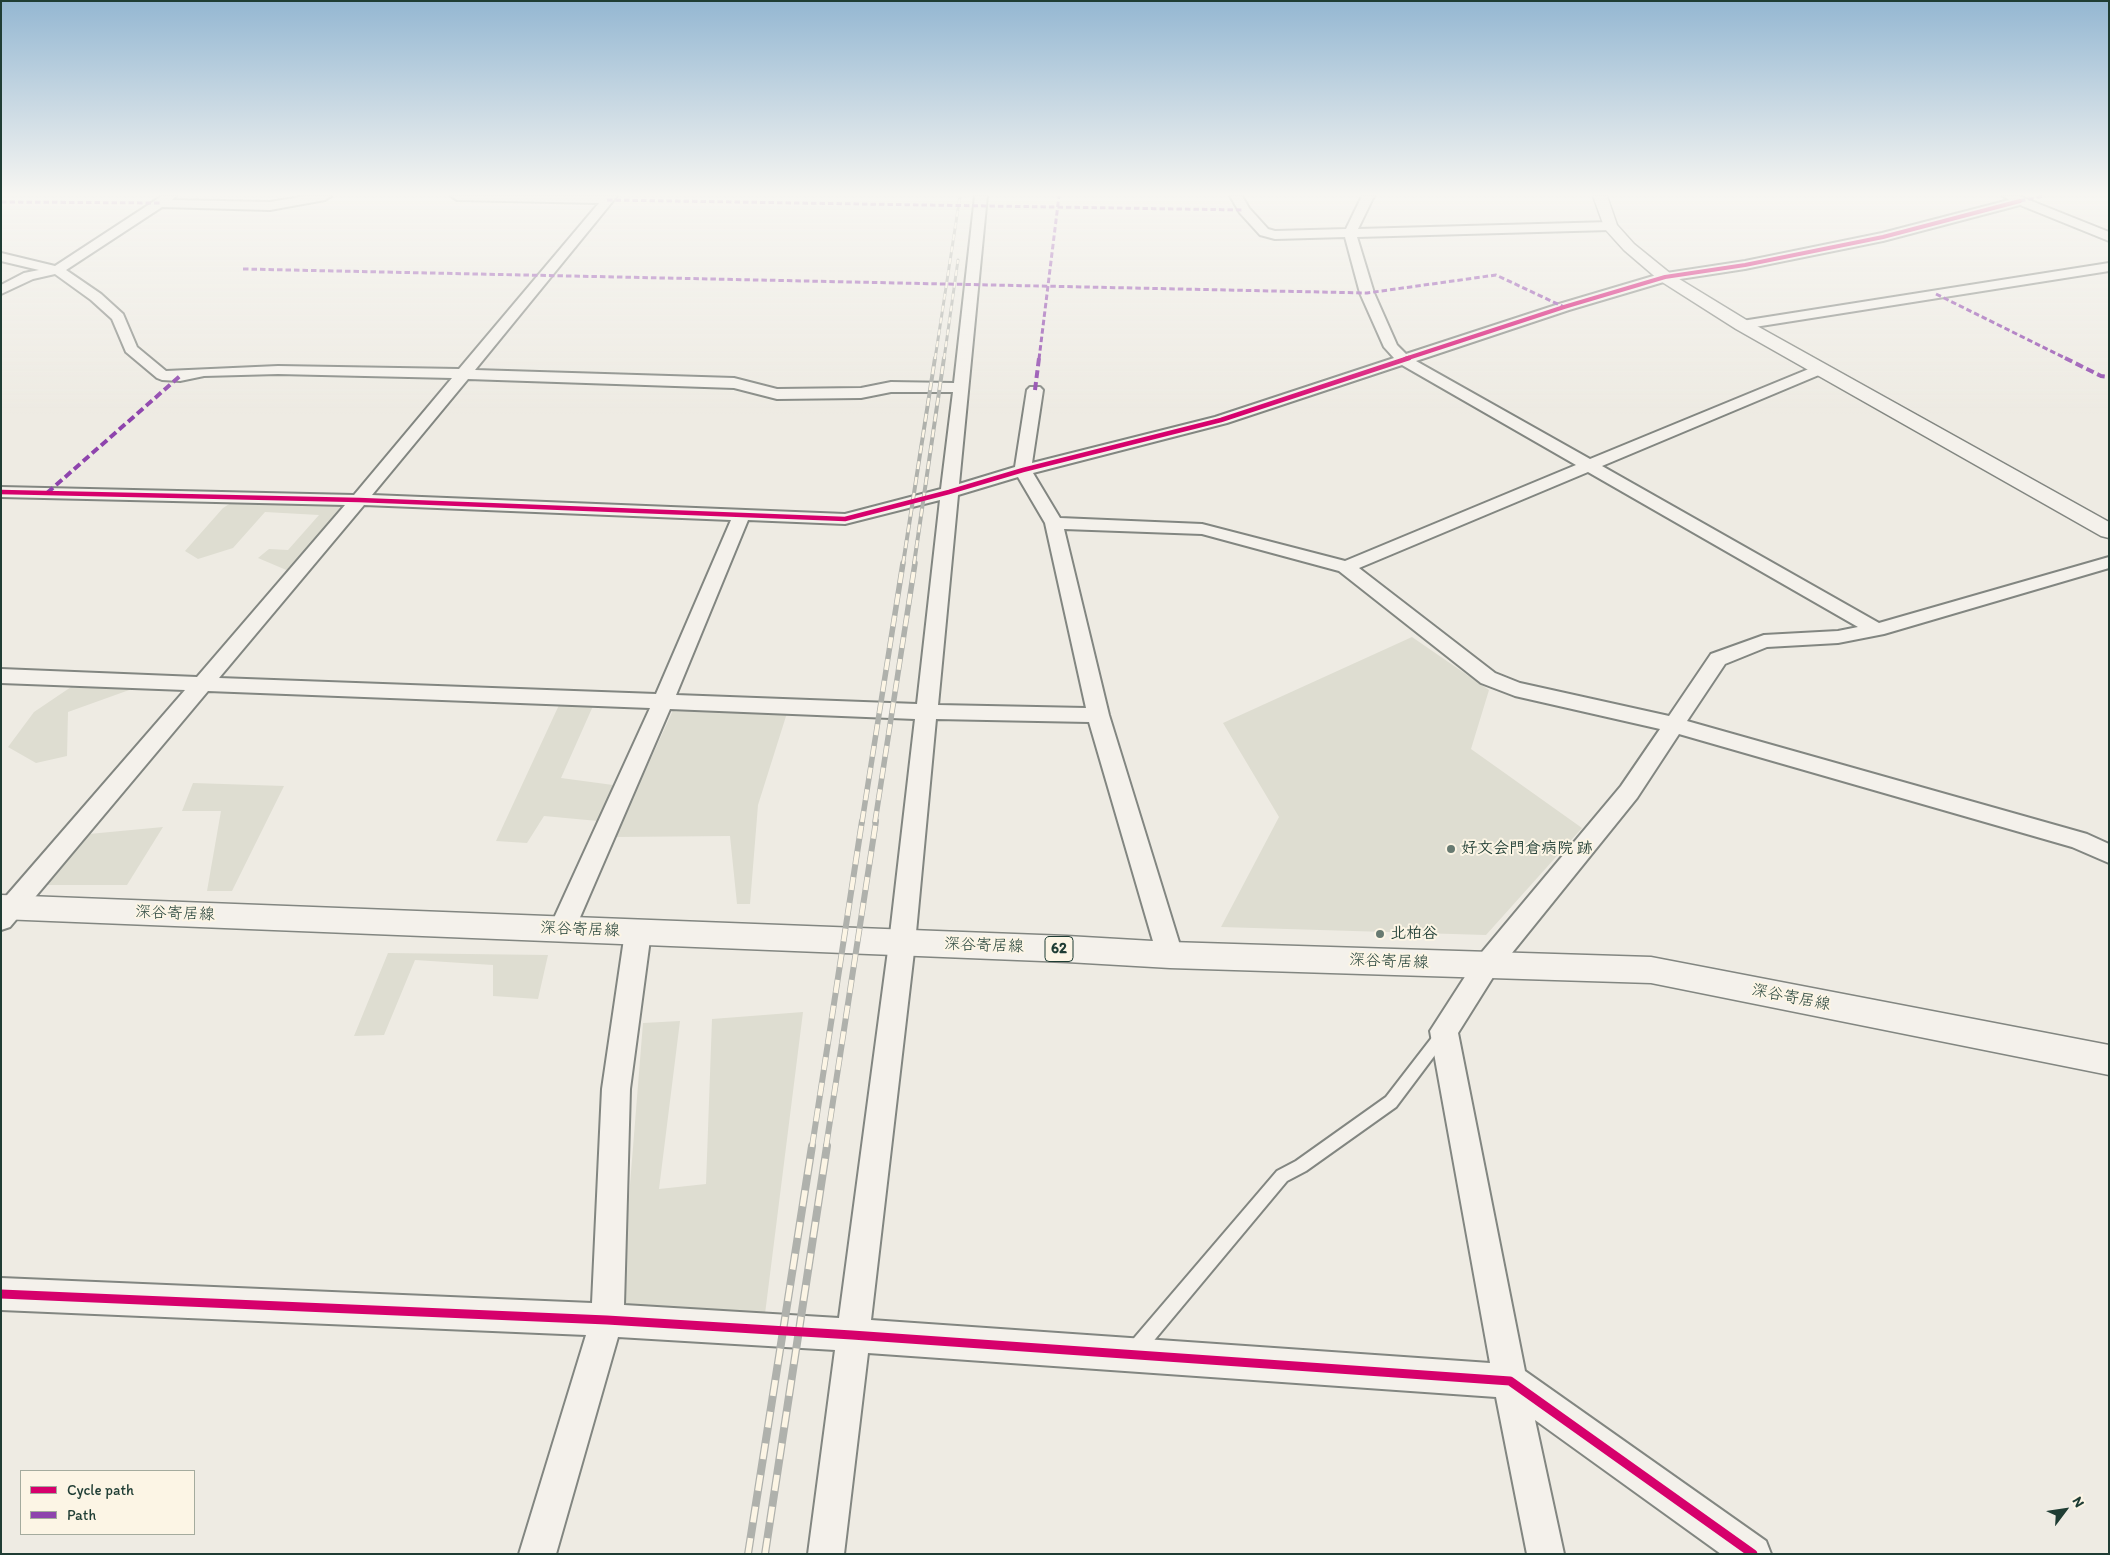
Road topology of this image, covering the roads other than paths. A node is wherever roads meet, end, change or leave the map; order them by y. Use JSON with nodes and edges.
{"nodes":[{"id":1,"x":52,"y":269,"type":"edge"},
{"id":2,"x":550,"y":269,"type":"edge"},
{"id":3,"x":974,"y":269,"type":"edge"},
{"id":4,"x":1360,"y":269,"type":"edge"},
{"id":5,"x":1655,"y":269,"type":"edge"},
{"id":6,"x":1717,"y":269,"type":"edge"},
{"id":7,"x":2099,"y":269,"type":"edge"},
{"id":8,"x":57,"y":270,"type":"junction"},
{"id":9,"x":1665,"y":277,"type":"junction"},
{"id":10,"x":1,"y":290,"type":"edge"},
{"id":11,"x":1742,"y":325,"type":"junction"},
{"id":12,"x":1404,"y":360,"type":"junction"},
{"id":13,"x":1821,"y":369,"type":"junction"},
{"id":14,"x":462,"y":375,"type":"junction"},
{"id":15,"x":960,"y":388,"type":"junction"},
{"id":16,"x":1035,"y":390,"type":"dead end"},
{"id":17,"x":1588,"y":465,"type":"junction"},
{"id":18,"x":1024,"y":470,"type":"junction"},
{"id":19,"x":1,"y":492,"type":"edge"},
{"id":20,"x":949,"y":492,"type":"junction"},
{"id":21,"x":360,"y":500,"type":"junction"},
{"id":22,"x":742,"y":514,"type":"junction"},
{"id":23,"x":1054,"y":523,"type":"junction"},
{"id":24,"x":2109,"y":531,"type":"edge"},
{"id":25,"x":2109,"y":562,"type":"edge"},
{"id":26,"x":1346,"y":567,"type":"junction"},
{"id":27,"x":1877,"y":630,"type":"junction"},
{"id":28,"x":1,"y":676,"type":"edge"},
{"id":29,"x":205,"y":683,"type":"junction"},
{"id":30,"x":663,"y":702,"type":"junction"},
{"id":31,"x":926,"y":712,"type":"junction"},
{"id":32,"x":1098,"y":714,"type":"junction"},
{"id":33,"x":1674,"y":725,"type":"junction"},
{"id":34,"x":2109,"y":854,"type":"edge"},
{"id":35,"x":5,"y":911,"type":"edge"},
{"id":36,"x":562,"y":929,"type":"junction"},
{"id":37,"x":638,"y":932,"type":"junction"},
{"id":38,"x":902,"y":943,"type":"junction"},
{"id":39,"x":1170,"y":955,"type":"junction"},
{"id":40,"x":1486,"y":966,"type":"junction"},
{"id":41,"x":1444,"y":1031,"type":"junction"},
{"id":42,"x":2109,"y":1060,"type":"edge"},
{"id":43,"x":1,"y":1294,"type":"edge"},
{"id":44,"x":607,"y":1320,"type":"junction"},
{"id":45,"x":852,"y":1335,"type":"junction"},
{"id":46,"x":1132,"y":1354,"type":"junction"},
{"id":47,"x":1510,"y":1381,"type":"junction"},
{"id":48,"x":537,"y":1554,"type":"edge"},
{"id":49,"x":826,"y":1554,"type":"edge"},
{"id":50,"x":1546,"y":1554,"type":"edge"},
{"id":51,"x":1753,"y":1554,"type":"edge"}],
"edges":[{"from":1,"to":8,"type":"street"},
{"from":2,"to":14,"type":"street"},
{"from":3,"to":15,"type":"street"},
{"from":4,"to":12,"type":"street"},
{"from":5,"to":9,"type":"main road"},
{"from":6,"to":9,"type":"street"},
{"from":7,"to":11,"type":"street"},
{"from":8,"to":10,"type":"street"},
{"from":8,"to":14,"type":"street"},
{"from":9,"to":11,"type":"main road"},
{"from":9,"to":12,"type":"street"},
{"from":11,"to":13,"type":"main road"},
{"from":12,"to":17,"type":"street"},
{"from":12,"to":18,"type":"street"},
{"from":13,"to":17,"type":"street"},
{"from":13,"to":24,"type":"main road"},
{"from":14,"to":15,"type":"street"},
{"from":14,"to":21,"type":"street"},
{"from":15,"to":20,"type":"street"},
{"from":16,"to":18,"type":"street"},
{"from":17,"to":26,"type":"street"},
{"from":17,"to":27,"type":"street"},
{"from":18,"to":20,"type":"street"},
{"from":18,"to":23,"type":"street"},
{"from":19,"to":21,"type":"street"},
{"from":20,"to":22,"type":"street"},
{"from":20,"to":31,"type":"street"},
{"from":21,"to":22,"type":"street"},
{"from":21,"to":29,"type":"street"},
{"from":22,"to":30,"type":"street"},
{"from":23,"to":26,"type":"street"},
{"from":23,"to":32,"type":"street"},
{"from":25,"to":27,"type":"street"},
{"from":26,"to":33,"type":"street"},
{"from":27,"to":33,"type":"street"},
{"from":28,"to":29,"type":"street"},
{"from":29,"to":30,"type":"street"},
{"from":29,"to":35,"type":"street"},
{"from":30,"to":31,"type":"street"},
{"from":30,"to":36,"type":"street"},
{"from":31,"to":32,"type":"street"},
{"from":31,"to":38,"type":"street"},
{"from":32,"to":39,"type":"street"},
{"from":33,"to":34,"type":"street"},
{"from":33,"to":40,"type":"street"},
{"from":35,"to":36,"type":"main road","name":"深谷寄居線","number":"62"},
{"from":36,"to":37,"type":"main road","name":"深谷寄居線","number":"62"},
{"from":37,"to":38,"type":"main road","name":"深谷寄居線","number":"62"},
{"from":37,"to":44,"type":"street"},
{"from":38,"to":39,"type":"main road","name":"深谷寄居線","number":"62"},
{"from":38,"to":45,"type":"street"},
{"from":39,"to":40,"type":"main road","name":"深谷寄居線","number":"62"},
{"from":40,"to":41,"type":"street"},
{"from":40,"to":42,"type":"main road","name":"深谷寄居線","number":"62"},
{"from":41,"to":46,"type":"lane"},
{"from":41,"to":47,"type":"street"},
{"from":43,"to":44,"type":"street"},
{"from":44,"to":45,"type":"street"},
{"from":44,"to":48,"type":"street"},
{"from":45,"to":46,"type":"street"},
{"from":45,"to":49,"type":"street"},
{"from":46,"to":47,"type":"street"},
{"from":47,"to":50,"type":"street"},
{"from":47,"to":51,"type":"street"}]}
